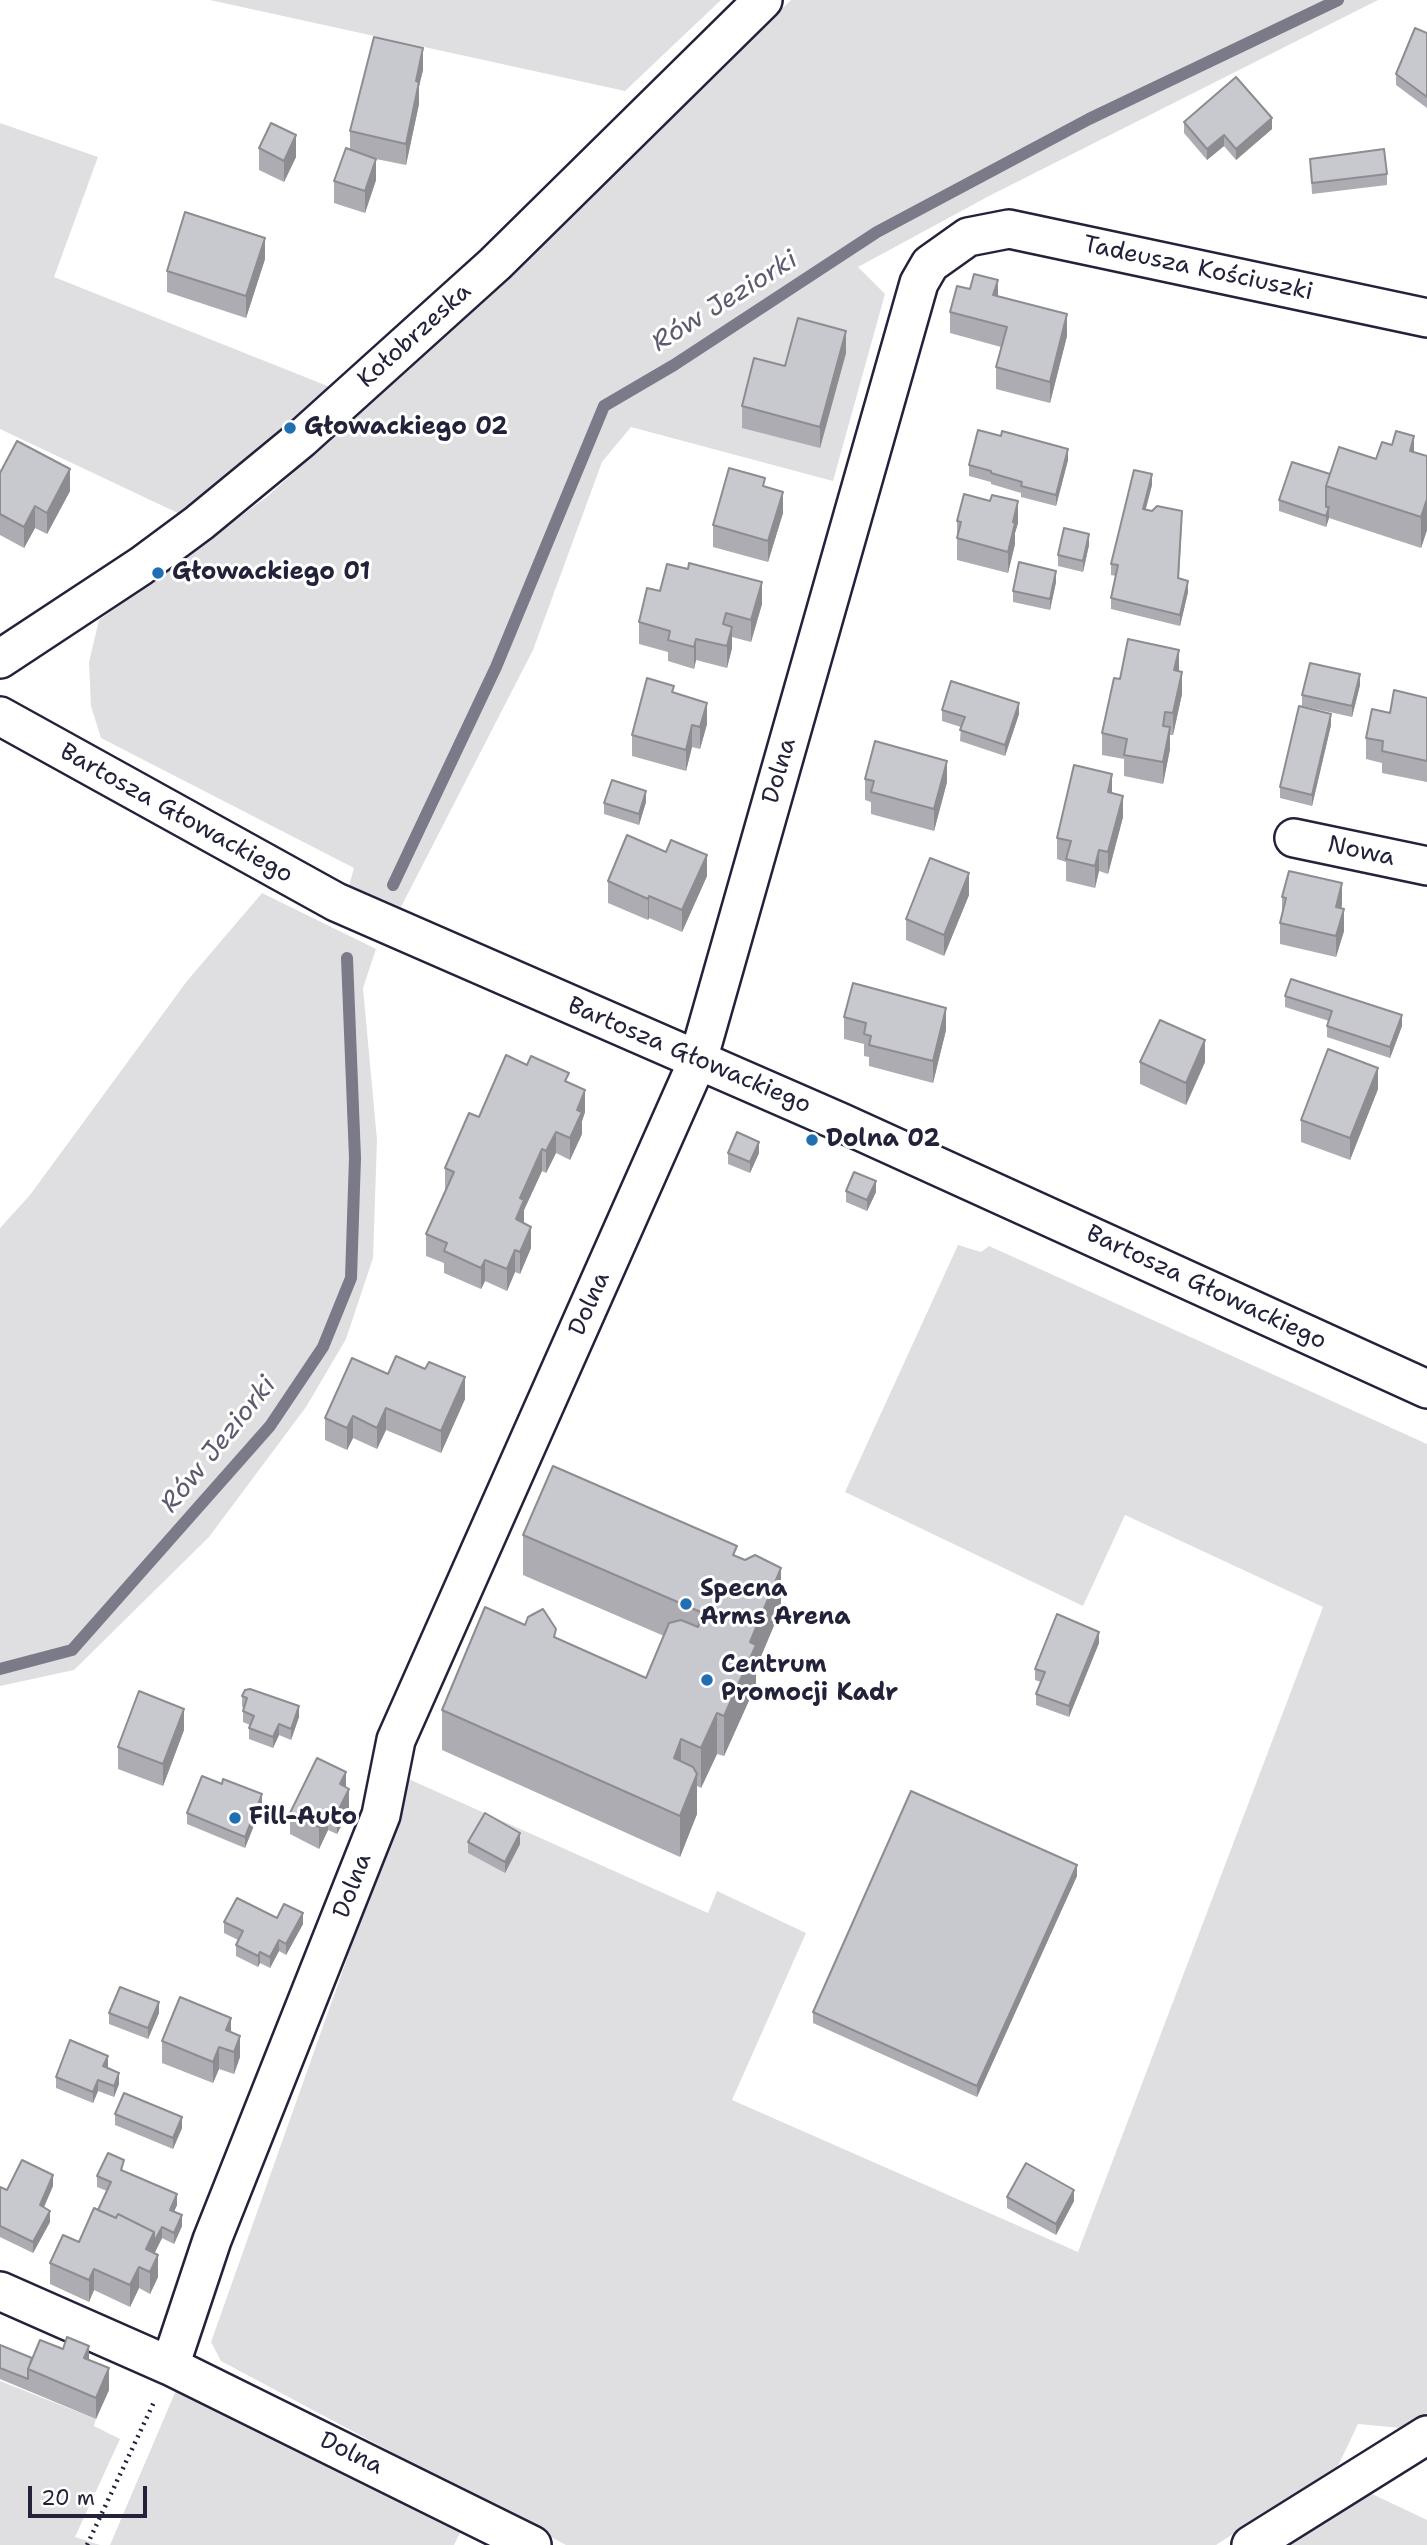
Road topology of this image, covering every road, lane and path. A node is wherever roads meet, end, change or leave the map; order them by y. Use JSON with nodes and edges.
{"nodes":[{"id":1,"x":763,"y":0,"type":"edge"},
{"id":2,"x":968,"y":237,"type":"joint"},
{"id":3,"x":1427,"y":318,"type":"edge"},
{"id":4,"x":0,"y":659,"type":"edge"},
{"id":5,"x":0,"y":716,"type":"edge"},
{"id":6,"x":1294,"y":838,"type":"dead end"},
{"id":7,"x":1427,"y":866,"type":"edge"},
{"id":8,"x":698,"y":1060,"type":"junction"},
{"id":9,"x":1427,"y":1389,"type":"edge"},
{"id":10,"x":0,"y":2291,"type":"edge"},
{"id":11,"x":170,"y":2366,"type":"junction"},
{"id":12,"x":1427,"y":2435,"type":"edge"},
{"id":13,"x":87,"y":2545,"type":"edge"},
{"id":14,"x":532,"y":2545,"type":"edge"},
{"id":15,"x":1251,"y":2545,"type":"edge"}],
"edges":[{"from":1,"to":4,"type":"street","name":"Kołobrzeska"},
{"from":2,"to":3,"type":"street","name":"Tadeusza Kościuszki"},
{"from":2,"to":8,"type":"street","name":"Dolna"},
{"from":5,"to":8,"type":"street","name":"Bartosza Głowackiego"},
{"from":6,"to":7,"type":"street","name":"Nowa"},
{"from":8,"to":9,"type":"street","name":"Bartosza Głowackiego"},
{"from":8,"to":11,"type":"street","name":"Dolna"},
{"from":10,"to":11,"type":"street","name":"Dolna"},
{"from":11,"to":13,"type":"path"},
{"from":11,"to":14,"type":"street","name":"Dolna"},
{"from":12,"to":15,"type":"street"}]}
